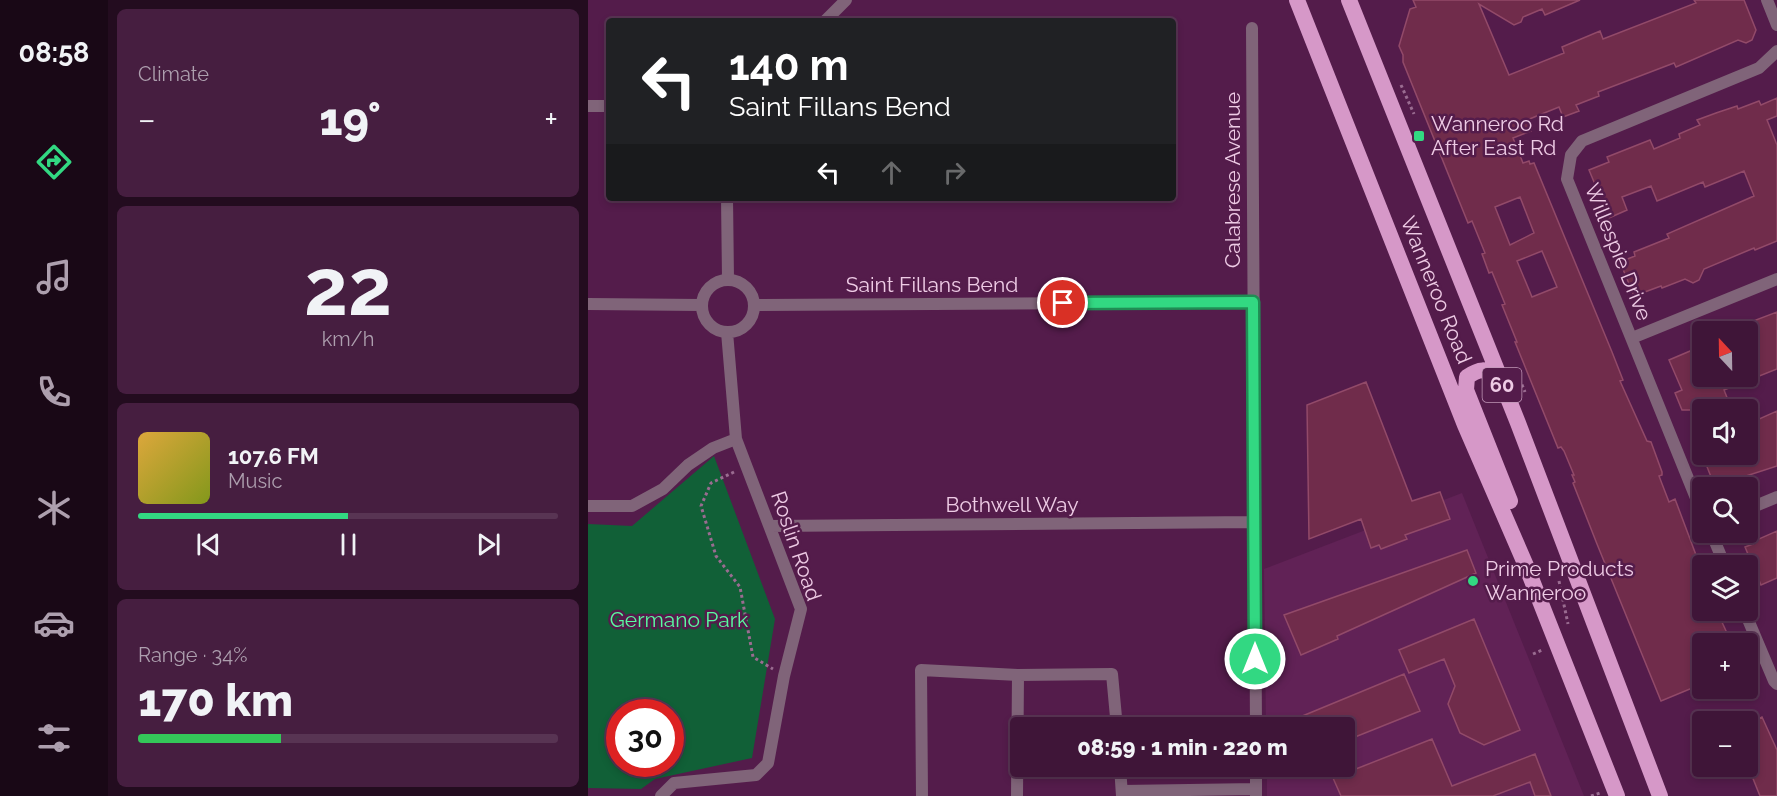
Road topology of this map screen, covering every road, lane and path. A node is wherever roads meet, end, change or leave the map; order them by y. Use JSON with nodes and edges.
{"nodes":[{"id":1,"x":846,"y":0,"type":"edge"},
{"id":2,"x":1297,"y":0,"type":"edge"},
{"id":3,"x":1349,"y":0,"type":"edge"},
{"id":4,"x":1767,"y":0,"type":"edge"},
{"id":5,"x":833,"y":18,"type":"edge"},
{"id":6,"x":1777,"y":24,"type":"edge"},
{"id":7,"x":1252,"y":28,"type":"dead end"},
{"id":8,"x":1777,"y":51,"type":"edge"},
{"id":9,"x":588,"y":106,"type":"edge"},
{"id":10,"x":606,"y":106,"type":"edge"},
{"id":11,"x":727,"y":201,"type":"edge"},
{"id":12,"x":728,"y":279,"type":"junction"},
{"id":13,"x":1777,"y":279,"type":"edge"},
{"id":14,"x":1253,"y":302,"type":"junction"},
{"id":15,"x":588,"y":304,"type":"edge"},
{"id":16,"x":701,"y":305,"type":"junction"},
{"id":17,"x":755,"y":305,"type":"junction"},
{"id":18,"x":727,"y":333,"type":"junction"},
{"id":19,"x":1632,"y":338,"type":"junction"},
{"id":20,"x":1498,"y":375,"type":"junction"},
{"id":21,"x":736,"y":439,"type":"junction"},
{"id":22,"x":746,"y":466,"type":"junction"},
{"id":23,"x":1692,"y":488,"type":"edge"},
{"id":24,"x":1777,"y":497,"type":"edge"},
{"id":25,"x":1758,"y":505,"type":"edge"},
{"id":26,"x":588,"y":506,"type":"edge"},
{"id":27,"x":1255,"y":522,"type":"junction"},
{"id":28,"x":770,"y":526,"type":"junction"},
{"id":29,"x":1527,"y":568,"type":"junction"},
{"id":30,"x":1557,"y":574,"type":"dead end"},
{"id":31,"x":1749,"y":621,"type":"edge"},
{"id":32,"x":1570,"y":632,"type":"dead end"},
{"id":33,"x":1018,"y":675,"type":"junction"},
{"id":34,"x":784,"y":676,"type":"junction"},
{"id":35,"x":1777,"y":684,"type":"edge"},
{"id":36,"x":1116,"y":717,"type":"edge"},
{"id":37,"x":1256,"y":717,"type":"edge"},
{"id":38,"x":1121,"y":777,"type":"edge"},
{"id":39,"x":1256,"y":777,"type":"edge"},
{"id":40,"x":1122,"y":793,"type":"edge"},
{"id":41,"x":1256,"y":793,"type":"edge"},
{"id":42,"x":661,"y":796,"type":"edge"},
{"id":43,"x":922,"y":796,"type":"edge"},
{"id":44,"x":1017,"y":796,"type":"edge"},
{"id":45,"x":1617,"y":796,"type":"edge"},
{"id":46,"x":1660,"y":796,"type":"edge"}],
"edges":[{"from":1,"to":5,"type":"street"},
{"from":2,"to":29,"type":"highway","name":"Wanneroo Road","number":"60"},
{"from":3,"to":20,"type":"highway","name":"Wanneroo Road","number":"60"},
{"from":4,"to":6,"type":"street"},
{"from":7,"to":14,"type":"street","name":"Calabrese Avenue"},
{"from":8,"to":19,"type":"street","name":"Willespie Drive"},
{"from":9,"to":10,"type":"street"},
{"from":11,"to":12,"type":"street"},
{"from":12,"to":16,"type":"street"},
{"from":12,"to":17,"type":"street"},
{"from":13,"to":19,"type":"street"},
{"from":14,"to":17,"type":"street","name":"Saint Fillans Bend"},
{"from":14,"to":27,"type":"street","name":"Calabrese Avenue"},
{"from":15,"to":16,"type":"street"},
{"from":16,"to":18,"type":"street"},
{"from":17,"to":18,"type":"street"},
{"from":18,"to":21,"type":"street","name":"Roslin Road"},
{"from":19,"to":23,"type":"street","name":"Willespie Drive"},
{"from":20,"to":29,"type":"highway","number":"60"},
{"from":20,"to":46,"type":"highway","name":"Wanneroo Road","number":"60"},
{"from":21,"to":22,"type":"street","name":"Roslin Road"},
{"from":21,"to":26,"type":"street"},
{"from":22,"to":28,"type":"street","name":"Roslin Road"},
{"from":22,"to":34,"type":"path"},
{"from":24,"to":25,"type":"street"},
{"from":27,"to":28,"type":"street","name":"Bothwell Way"},
{"from":27,"to":37,"type":"street","name":"Calabrese Avenue"},
{"from":28,"to":34,"type":"street","name":"Roslin Road"},
{"from":29,"to":45,"type":"highway","name":"Wanneroo Road","number":"60"},
{"from":30,"to":32,"type":"path"},
{"from":31,"to":35,"type":"street"},
{"from":33,"to":36,"type":"street"},
{"from":33,"to":43,"type":"street"},
{"from":33,"to":44,"type":"street"},
{"from":34,"to":42,"type":"street","name":"Roslin Road"},
{"from":38,"to":40,"type":"street"},
{"from":39,"to":41,"type":"street"},
{"from":40,"to":41,"type":"street"}]}
